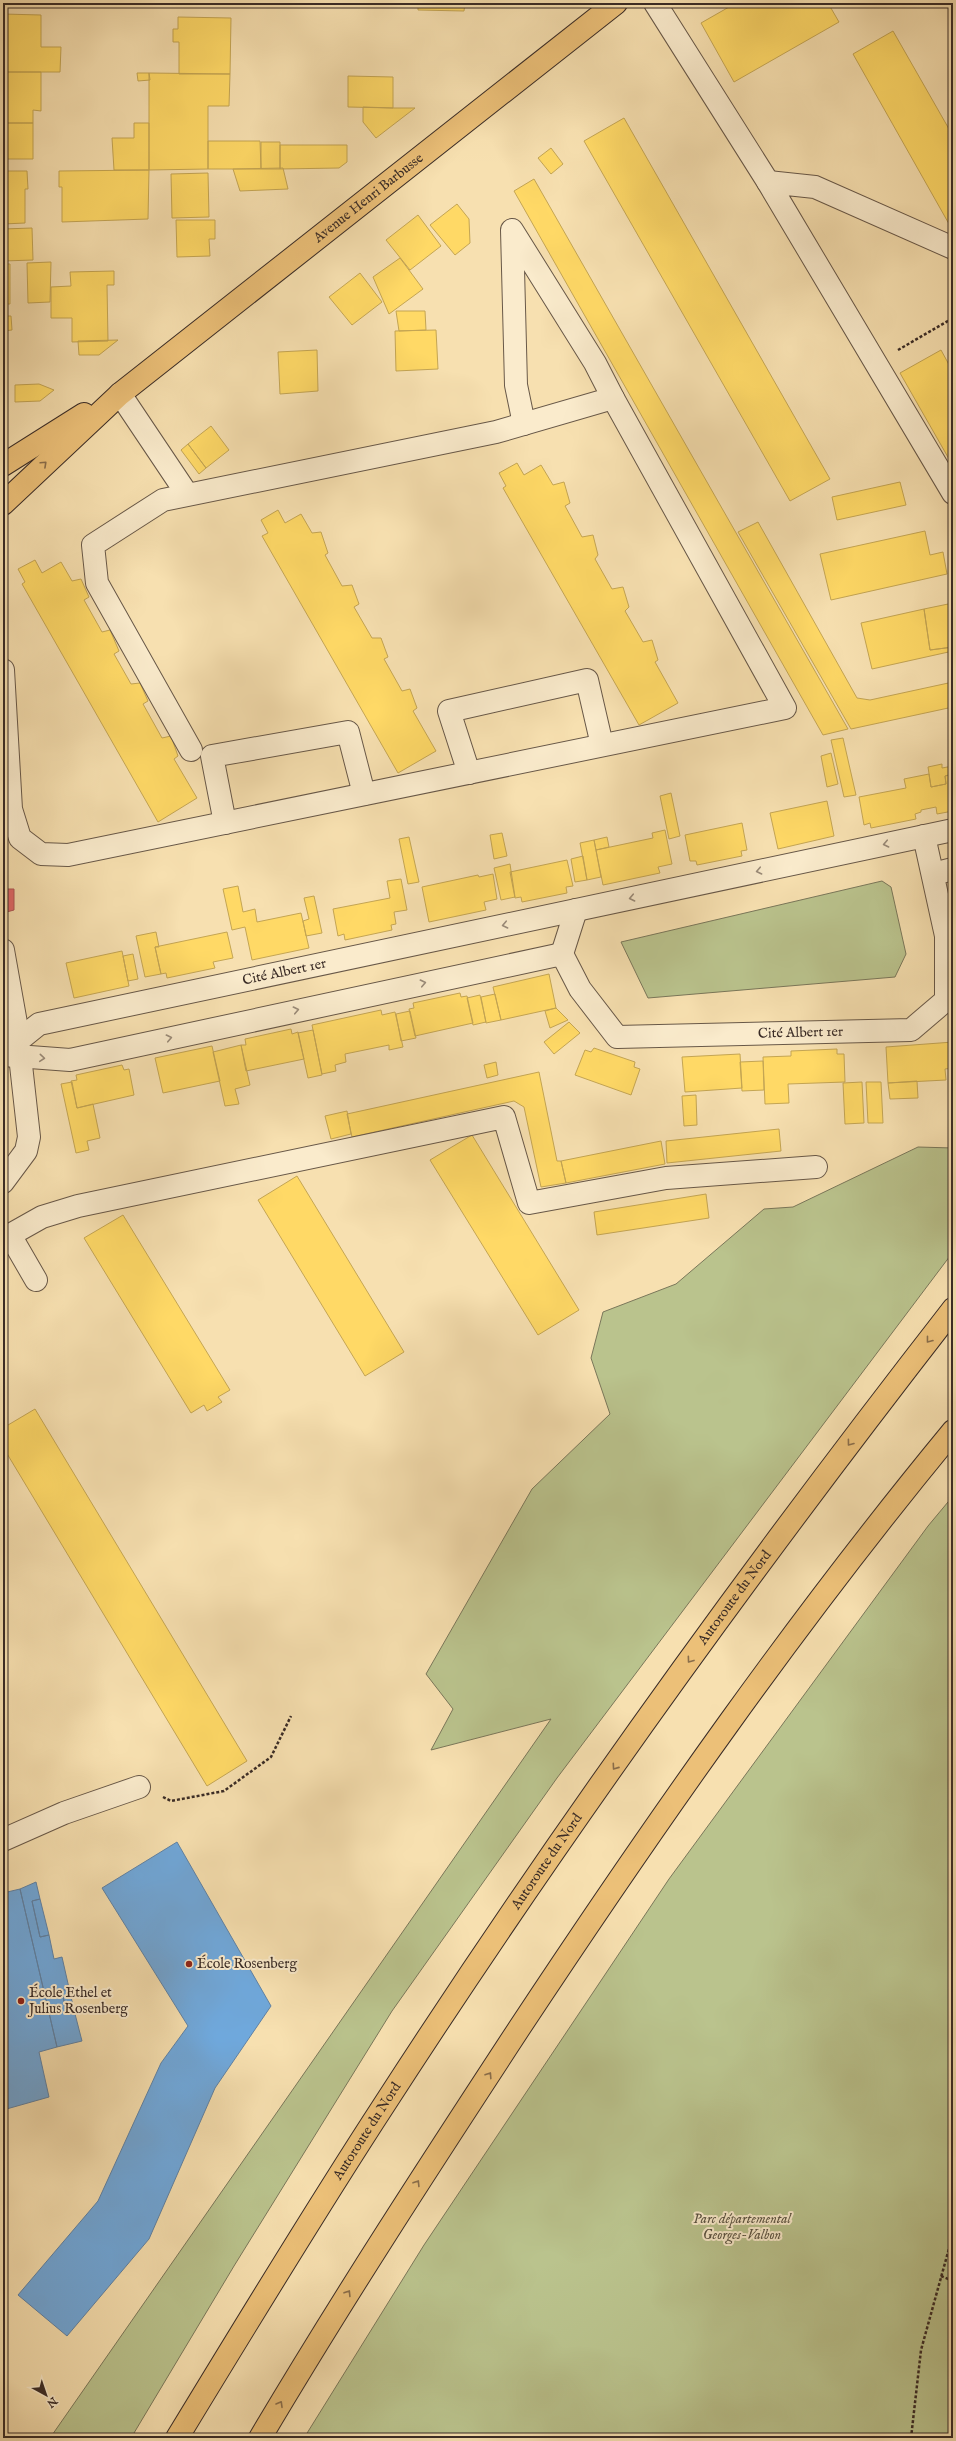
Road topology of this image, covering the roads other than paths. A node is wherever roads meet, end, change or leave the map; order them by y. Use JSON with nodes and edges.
{"nodes":[{"id":1,"x":616,"y":3,"type":"edge"},
{"id":2,"x":655,"y":3,"type":"edge"},
{"id":3,"x":768,"y":182,"type":"junction"},
{"id":4,"x":953,"y":248,"type":"edge"},
{"id":5,"x":120,"y":394,"type":"junction"},
{"id":6,"x":613,"y":398,"type":"junction"},
{"id":7,"x":524,"y":424,"type":"junction"},
{"id":8,"x":3,"y":465,"type":"edge"},
{"id":9,"x":953,"y":493,"type":"edge"},
{"id":10,"x":187,"y":494,"type":"junction"},
{"id":11,"x":3,"y":504,"type":"edge"},
{"id":12,"x":3,"y":670,"type":"edge"},
{"id":13,"x":602,"y":745,"type":"junction"},
{"id":14,"x":191,"y":750,"type":"dead end"},
{"id":15,"x":469,"y":773,"type":"junction"},
{"id":16,"x":364,"y":794,"type":"junction"},
{"id":17,"x":225,"y":823,"type":"junction"},
{"id":18,"x":953,"y":830,"type":"edge"},
{"id":19,"x":924,"y":836,"type":"junction"},
{"id":20,"x":943,"y":871,"type":"edge"},
{"id":21,"x":576,"y":910,"type":"junction"},
{"id":22,"x":3,"y":950,"type":"edge"},
{"id":23,"x":562,"y":954,"type":"junction"},
{"id":24,"x":11,"y":1051,"type":"edge"},
{"id":25,"x":816,"y":1167,"type":"dead end"},
{"id":26,"x":3,"y":1182,"type":"edge"},
{"id":27,"x":7,"y":1236,"type":"edge"},
{"id":28,"x":36,"y":1280,"type":"dead end"},
{"id":29,"x":953,"y":1309,"type":"edge"},
{"id":30,"x":953,"y":1431,"type":"edge"},
{"id":31,"x":140,"y":1787,"type":"road end"},
{"id":32,"x":3,"y":1840,"type":"edge"},
{"id":33,"x":177,"y":2438,"type":"edge"},
{"id":34,"x":260,"y":2438,"type":"edge"}],
"edges":[{"from":1,"to":5,"type":"main road","name":"Avenue Henri Barbusse"},
{"from":2,"to":3,"type":"street"},
{"from":3,"to":4,"type":"street"},
{"from":3,"to":9,"type":"street"},
{"from":5,"to":8,"type":"main road","name":"Avenue Henri Barbusse"},
{"from":5,"to":10,"type":"street"},
{"from":11,"to":5,"type":"main road","name":"Avenue Henri Barbusse","one_way":true},
{"from":6,"to":7,"type":"street"},
{"from":6,"to":7,"type":"street"},
{"from":6,"to":13,"type":"street"},
{"from":7,"to":10,"type":"street"},
{"from":10,"to":14,"type":"street"},
{"from":12,"to":17,"type":"street"},
{"from":13,"to":15,"type":"street"},
{"from":13,"to":15,"type":"street"},
{"from":15,"to":16,"type":"street"},
{"from":16,"to":17,"type":"street"},
{"from":16,"to":17,"type":"street"},
{"from":18,"to":19,"type":"street","name":"Cité Albert 1er"},
{"from":19,"to":20,"type":"street","name":"Cité Albert 1er"},
{"from":19,"to":21,"type":"street","name":"Cité Albert 1er","one_way":true},
{"from":20,"to":23,"type":"street","name":"Cité Albert 1er"},
{"from":21,"to":23,"type":"street"},
{"from":21,"to":24,"type":"street","name":"Cité Albert 1er","one_way":true},
{"from":22,"to":24,"type":"street"},
{"from":24,"to":23,"type":"street","one_way":true},
{"from":24,"to":26,"type":"street"},
{"from":25,"to":27,"type":"street"},
{"from":27,"to":28,"type":"street"},
{"from":29,"to":33,"type":"main road","name":"Autoroute du Nord","one_way":true},
{"from":34,"to":30,"type":"main road","one_way":true},
{"from":31,"to":32,"type":"street"}]}
